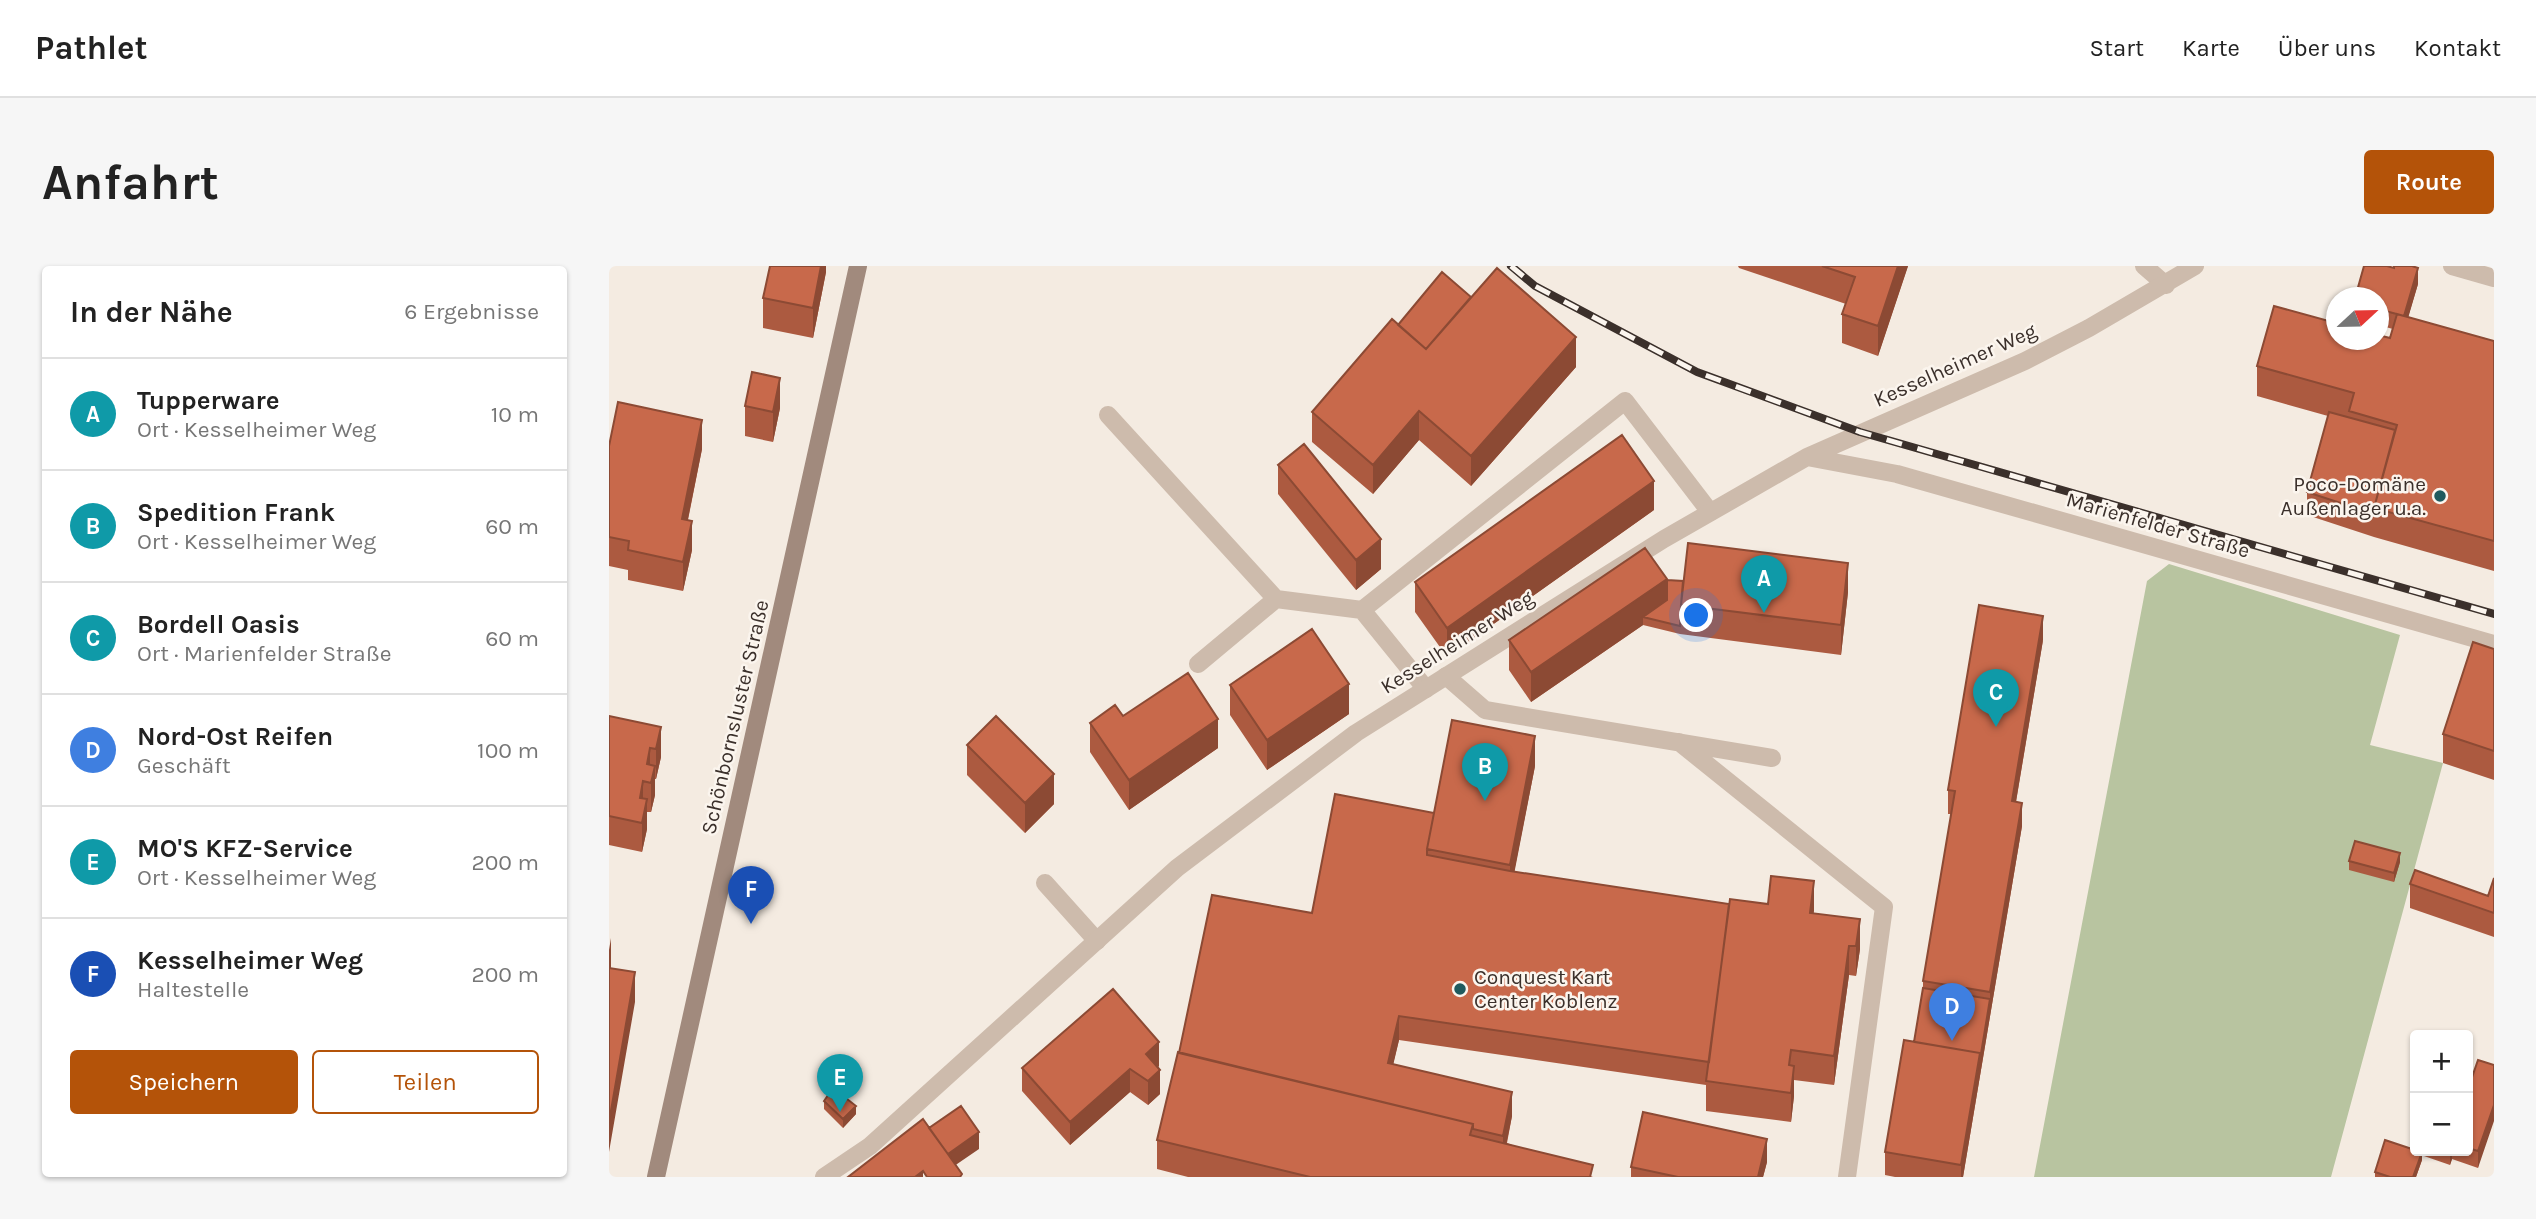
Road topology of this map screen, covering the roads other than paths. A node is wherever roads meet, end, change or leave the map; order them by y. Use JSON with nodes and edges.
{"nodes":[{"id":1,"x":858,"y":266,"type":"edge"},
{"id":2,"x":2144,"y":266,"type":"edge"},
{"id":3,"x":2195,"y":266,"type":"edge"},
{"id":4,"x":2452,"y":266,"type":"edge"},
{"id":5,"x":2494,"y":278,"type":"edge"},
{"id":6,"x":2166,"y":285,"type":"junction"},
{"id":7,"x":1108,"y":415,"type":"dead end"},
{"id":8,"x":1807,"y":457,"type":"junction"},
{"id":9,"x":1710,"y":512,"type":"junction"},
{"id":10,"x":1276,"y":599,"type":"junction"},
{"id":11,"x":1362,"y":611,"type":"junction"},
{"id":12,"x":2494,"y":644,"type":"edge"},
{"id":13,"x":1198,"y":664,"type":"dead end"},
{"id":14,"x":1446,"y":676,"type":"junction"},
{"id":15,"x":1426,"y":689,"type":"junction"},
{"id":16,"x":1679,"y":742,"type":"junction"},
{"id":17,"x":1772,"y":758,"type":"dead end"},
{"id":18,"x":1045,"y":883,"type":"dead end"},
{"id":19,"x":1097,"y":941,"type":"junction"},
{"id":20,"x":656,"y":1177,"type":"edge"},
{"id":21,"x":824,"y":1177,"type":"edge"},
{"id":22,"x":1847,"y":1177,"type":"edge"}],
"edges":[{"from":1,"to":20,"type":"street","name":"Schönbornsluster Straße"},
{"from":2,"to":6,"type":"street"},
{"from":3,"to":6,"type":"street","name":"Kesselheimer Weg"},
{"from":4,"to":5,"type":"street"},
{"from":6,"to":8,"type":"street","name":"Kesselheimer Weg"},
{"from":7,"to":10,"type":"street"},
{"from":8,"to":9,"type":"street","name":"Kesselheimer Weg"},
{"from":8,"to":12,"type":"street","name":"Marienfelder Straße"},
{"from":9,"to":11,"type":"street"},
{"from":9,"to":14,"type":"street","name":"Kesselheimer Weg"},
{"from":10,"to":11,"type":"street"},
{"from":10,"to":13,"type":"street"},
{"from":11,"to":15,"type":"street"},
{"from":14,"to":15,"type":"street","name":"Kesselheimer Weg"},
{"from":14,"to":16,"type":"street"},
{"from":15,"to":19,"type":"street","name":"Kesselheimer Weg"},
{"from":16,"to":17,"type":"street"},
{"from":16,"to":22,"type":"street"},
{"from":18,"to":19,"type":"street"},
{"from":19,"to":21,"type":"street","name":"Kesselheimer Weg"}]}
